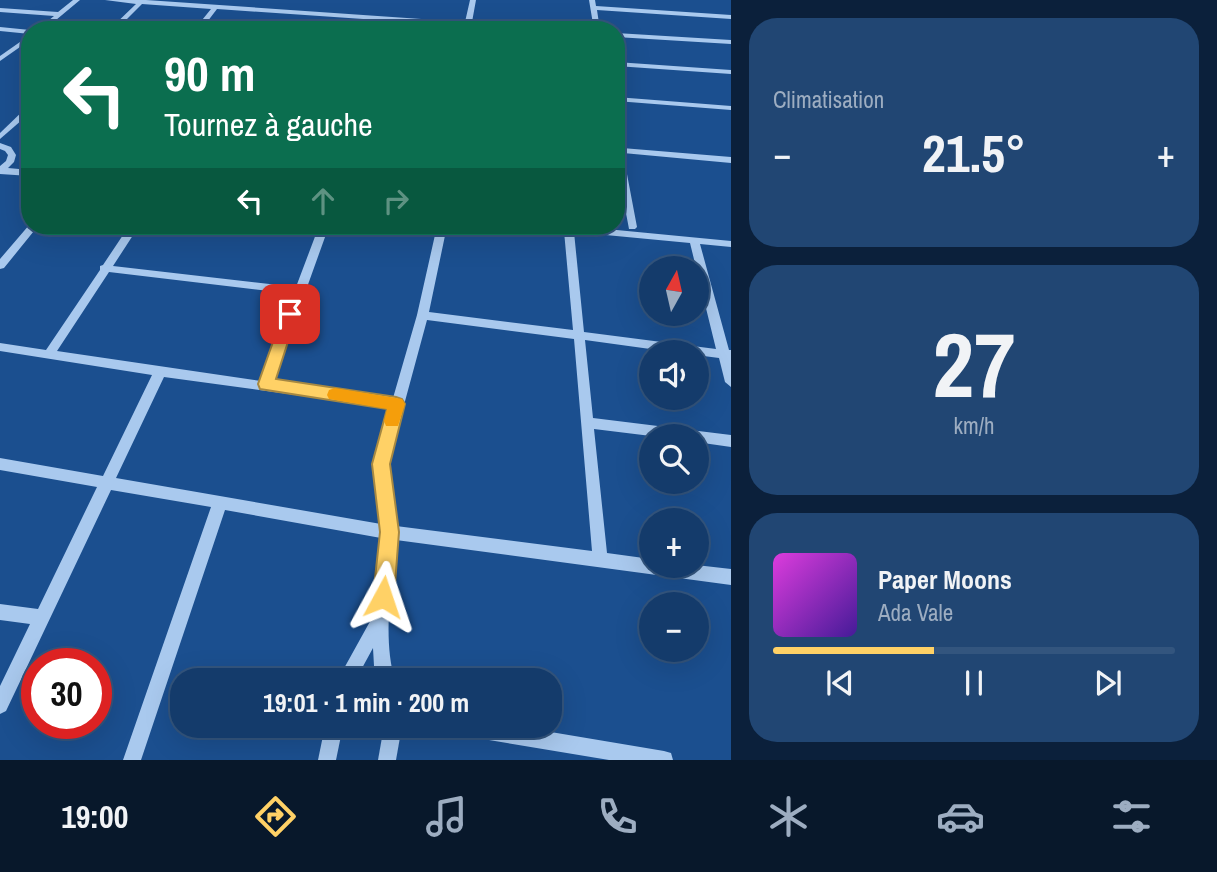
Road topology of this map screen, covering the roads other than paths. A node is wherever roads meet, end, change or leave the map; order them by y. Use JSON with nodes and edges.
{"nodes":[{"id":1,"x":77,"y":0,"type":"edge"},
{"id":2,"x":108,"y":0,"type":"edge"},
{"id":3,"x":473,"y":0,"type":"edge"},
{"id":4,"x":592,"y":0,"type":"edge"},
{"id":5,"x":142,"y":1,"type":"edge"},
{"id":6,"x":216,"y":7,"type":"junction"},
{"id":7,"x":592,"y":8,"type":"junction"},
{"id":8,"x":0,"y":10,"type":"edge"},
{"id":9,"x":59,"y":14,"type":"junction"},
{"id":10,"x":730,"y":17,"type":"edge"},
{"id":11,"x":51,"y":21,"type":"edge"},
{"id":12,"x":121,"y":21,"type":"edge"},
{"id":13,"x":204,"y":21,"type":"edge"},
{"id":14,"x":361,"y":21,"type":"edge"},
{"id":15,"x":468,"y":21,"type":"edge"},
{"id":16,"x":595,"y":21,"type":"edge"},
{"id":17,"x":0,"y":29,"type":"edge"},
{"id":18,"x":21,"y":31,"type":"edge"},
{"id":19,"x":625,"y":36,"type":"edge"},
{"id":20,"x":21,"y":42,"type":"edge"},
{"id":21,"x":730,"y":42,"type":"edge"},
{"id":22,"x":4,"y":51,"type":"edge"},
{"id":23,"x":0,"y":59,"type":"edge"},
{"id":24,"x":625,"y":65,"type":"edge"},
{"id":25,"x":730,"y":72,"type":"edge"},
{"id":26,"x":625,"y":100,"type":"edge"},
{"id":27,"x":730,"y":108,"type":"edge"},
{"id":28,"x":21,"y":117,"type":"edge"},
{"id":29,"x":0,"y":137,"type":"edge"},
{"id":30,"x":0,"y":146,"type":"edge"},
{"id":31,"x":625,"y":151,"type":"edge"},
{"id":32,"x":730,"y":160,"type":"edge"},
{"id":33,"x":10,"y":162,"type":"junction"},
{"id":34,"x":21,"y":163,"type":"edge"},
{"id":35,"x":1,"y":170,"type":"edge"},
{"id":36,"x":21,"y":172,"type":"edge"},
{"id":37,"x":625,"y":191,"type":"edge"},
{"id":38,"x":625,"y":226,"type":"edge"},
{"id":39,"x":632,"y":227,"type":"junction"},
{"id":40,"x":625,"y":233,"type":"edge"},
{"id":41,"x":26,"y":235,"type":"edge"},
{"id":42,"x":128,"y":235,"type":"edge"},
{"id":43,"x":320,"y":235,"type":"edge"},
{"id":44,"x":440,"y":235,"type":"edge"},
{"id":45,"x":570,"y":235,"type":"edge"},
{"id":46,"x":730,"y":235,"type":"edge"},
{"id":47,"x":694,"y":240,"type":"junction"},
{"id":48,"x":730,"y":244,"type":"edge"},
{"id":49,"x":0,"y":266,"type":"edge"},
{"id":50,"x":104,"y":268,"type":"junction"},
{"id":51,"x":298,"y":291,"type":"junction"},
{"id":52,"x":423,"y":315,"type":"junction"},
{"id":53,"x":577,"y":334,"type":"junction"},
{"id":54,"x":0,"y":347,"type":"edge"},
{"id":55,"x":49,"y":354,"type":"junction"},
{"id":56,"x":727,"y":354,"type":"edge"},
{"id":57,"x":160,"y":372,"type":"junction"},
{"id":58,"x":730,"y":382,"type":"edge"},
{"id":59,"x":266,"y":384,"type":"junction"},
{"id":60,"x":396,"y":404,"type":"junction"},
{"id":61,"x":586,"y":423,"type":"junction"},
{"id":62,"x":639,"y":429,"type":"edge"},
{"id":63,"x":709,"y":438,"type":"edge"},
{"id":64,"x":730,"y":441,"type":"edge"},
{"id":65,"x":0,"y":464,"type":"edge"},
{"id":66,"x":107,"y":484,"type":"junction"},
{"id":67,"x":220,"y":503,"type":"junction"},
{"id":68,"x":389,"y":532,"type":"junction"},
{"id":69,"x":600,"y":558,"type":"junction"},
{"id":70,"x":730,"y":578,"type":"edge"},
{"id":71,"x":0,"y":612,"type":"edge"},
{"id":72,"x":42,"y":618,"type":"junction"},
{"id":73,"x":381,"y":618,"type":"junction"},
{"id":74,"x":352,"y":668,"type":"edge"},
{"id":75,"x":383,"y":668,"type":"edge"},
{"id":76,"x":0,"y":705,"type":"edge"},
{"id":77,"x":332,"y":738,"type":"edge"},
{"id":78,"x":391,"y":738,"type":"edge"},
{"id":79,"x":531,"y":738,"type":"edge"},
{"id":80,"x":132,"y":760,"type":"edge"},
{"id":81,"x":327,"y":760,"type":"edge"},
{"id":82,"x":387,"y":760,"type":"edge"},
{"id":83,"x":664,"y":760,"type":"edge"}],
"edges":[{"from":1,"to":9,"type":"street"},
{"from":2,"to":5,"type":"street"},
{"from":3,"to":15,"type":"street"},
{"from":4,"to":7,"type":"street"},
{"from":5,"to":6,"type":"street"},
{"from":5,"to":12,"type":"street"},
{"from":6,"to":13,"type":"street"},
{"from":6,"to":14,"type":"street"},
{"from":7,"to":10,"type":"street"},
{"from":7,"to":16,"type":"street"},
{"from":8,"to":9,"type":"street"},
{"from":9,"to":11,"type":"street"},
{"from":17,"to":18,"type":"street"},
{"from":19,"to":21,"type":"street"},
{"from":20,"to":22,"type":"street"},
{"from":22,"to":23,"type":"street"},
{"from":24,"to":25,"type":"street"},
{"from":26,"to":27,"type":"street"},
{"from":28,"to":29,"type":"street"},
{"from":30,"to":33,"type":"street"},
{"from":31,"to":32,"type":"street"},
{"from":33,"to":34,"type":"street"},
{"from":33,"to":35,"type":"street"},
{"from":35,"to":36,"type":"street"},
{"from":37,"to":39,"type":"street"},
{"from":38,"to":39,"type":"street"},
{"from":39,"to":46,"type":"street"},
{"from":40,"to":47,"type":"street"},
{"from":41,"to":49,"type":"street"},
{"from":42,"to":50,"type":"street"},
{"from":43,"to":51,"type":"street"},
{"from":44,"to":52,"type":"street"},
{"from":45,"to":53,"type":"street"},
{"from":47,"to":48,"type":"street"},
{"from":47,"to":56,"type":"street"},
{"from":50,"to":51,"type":"street"},
{"from":50,"to":55,"type":"street"},
{"from":51,"to":59,"type":"street"},
{"from":52,"to":53,"type":"street"},
{"from":52,"to":60,"type":"street"},
{"from":53,"to":56,"type":"street"},
{"from":53,"to":61,"type":"street"},
{"from":54,"to":55,"type":"street"},
{"from":55,"to":57,"type":"street"},
{"from":56,"to":58,"type":"street"},
{"from":57,"to":59,"type":"street"},
{"from":57,"to":66,"type":"street"},
{"from":59,"to":60,"type":"street"},
{"from":60,"to":68,"type":"street"},
{"from":61,"to":62,"type":"street"},
{"from":61,"to":69,"type":"street"},
{"from":63,"to":64,"type":"street"},
{"from":65,"to":66,"type":"street"},
{"from":66,"to":67,"type":"street"},
{"from":66,"to":72,"type":"street"},
{"from":67,"to":68,"type":"street"},
{"from":67,"to":80,"type":"street"},
{"from":68,"to":69,"type":"street"},
{"from":68,"to":73,"type":"street"},
{"from":69,"to":70,"type":"street"},
{"from":71,"to":72,"type":"street"},
{"from":72,"to":76,"type":"street"},
{"from":73,"to":74,"type":"street"},
{"from":73,"to":75,"type":"street"},
{"from":77,"to":81,"type":"street"},
{"from":78,"to":82,"type":"street"},
{"from":79,"to":83,"type":"street"}]}
